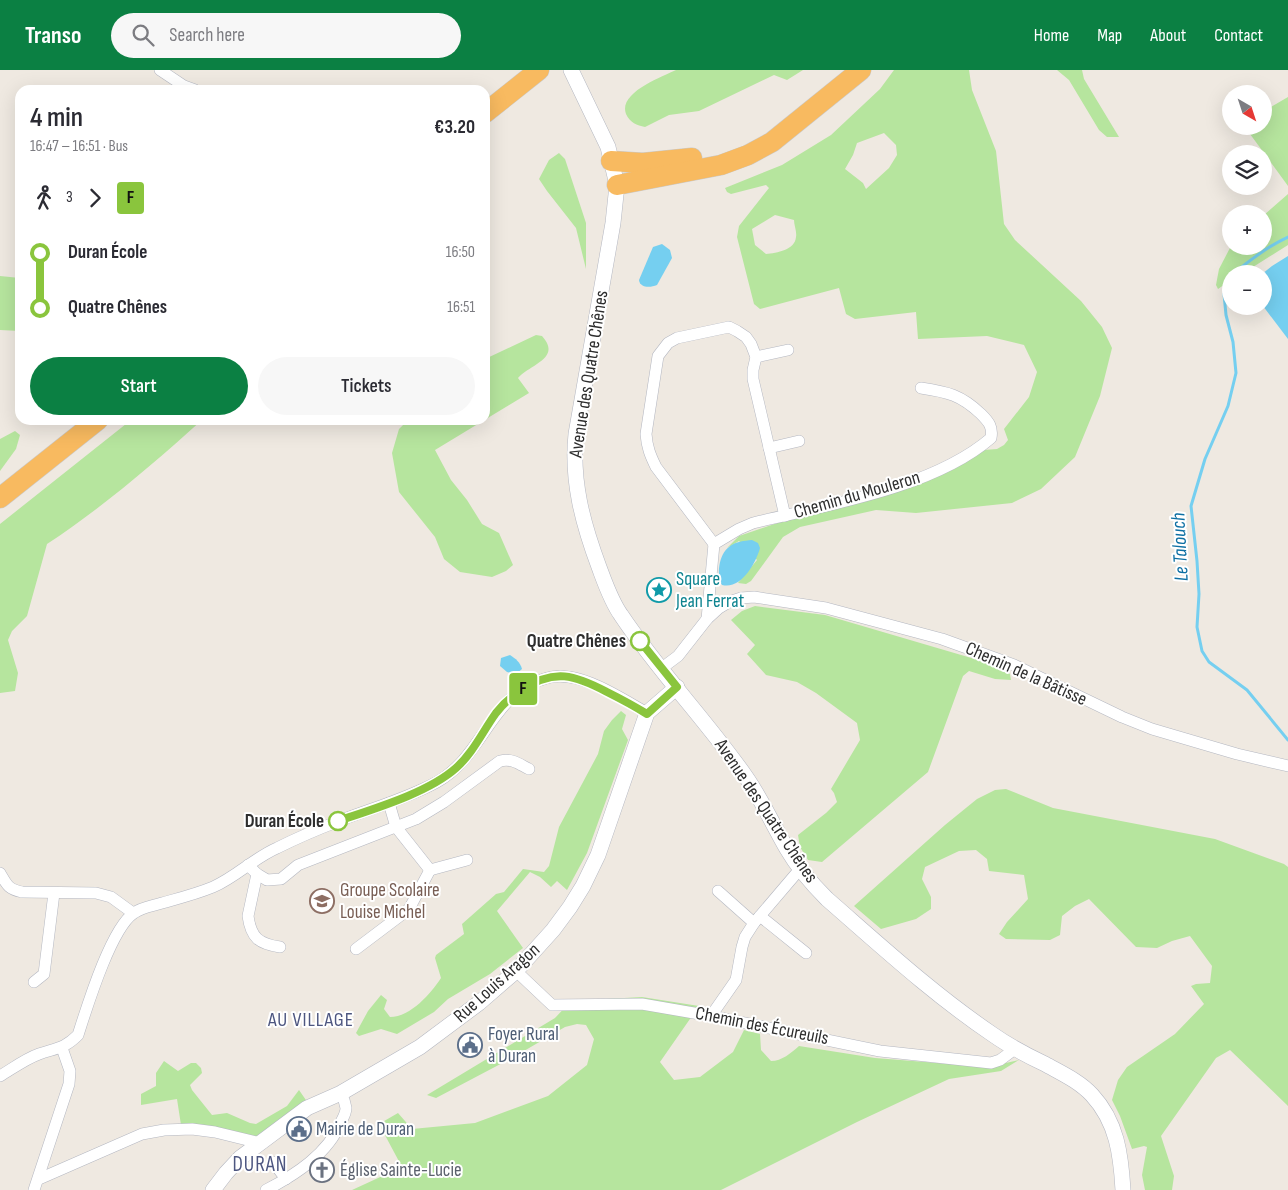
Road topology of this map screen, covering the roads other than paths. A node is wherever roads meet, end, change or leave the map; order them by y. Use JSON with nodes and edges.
{"nodes":[{"id":1,"x":160,"y":70,"type":"edge"},
{"id":2,"x":539,"y":70,"type":"edge"},
{"id":3,"x":571,"y":70,"type":"edge"},
{"id":4,"x":844,"y":70,"type":"edge"},
{"id":5,"x":860,"y":70,"type":"edge"},
{"id":6,"x":182,"y":85,"type":"edge"},
{"id":7,"x":490,"y":109,"type":"edge"},
{"id":8,"x":611,"y":161,"type":"junction"},
{"id":9,"x":617,"y":185,"type":"junction"},
{"id":10,"x":788,"y":350,"type":"dead end"},
{"id":11,"x":756,"y":357,"type":"junction"},
{"id":12,"x":921,"y":388,"type":"dead end"},
{"id":13,"x":92,"y":425,"type":"edge"},
{"id":14,"x":799,"y":441,"type":"dead end"},
{"id":15,"x":769,"y":448,"type":"junction"},
{"id":16,"x":0,"y":498,"type":"edge"},
{"id":17,"x":785,"y":516,"type":"junction"},
{"id":18,"x":714,"y":544,"type":"junction"},
{"id":19,"x":707,"y":619,"type":"junction"},
{"id":20,"x":662,"y":668,"type":"junction"},
{"id":21,"x":677,"y":687,"type":"junction"},
{"id":22,"x":647,"y":714,"type":"junction"},
{"id":23,"x":1288,"y":766,"type":"edge"},
{"id":24,"x":529,"y":769,"type":"dead end"},
{"id":25,"x":389,"y":803,"type":"junction"},
{"id":26,"x":396,"y":827,"type":"junction"},
{"id":27,"x":467,"y":860,"type":"dead end"},
{"id":28,"x":248,"y":865,"type":"junction"},
{"id":29,"x":800,"y":869,"type":"junction"},
{"id":30,"x":430,"y":870,"type":"junction"},
{"id":31,"x":0,"y":873,"type":"edge"},
{"id":32,"x":257,"y":874,"type":"junction"},
{"id":33,"x":718,"y":891,"type":"dead end"},
{"id":34,"x":54,"y":893,"type":"junction"},
{"id":35,"x":134,"y":913,"type":"junction"},
{"id":36,"x":757,"y":920,"type":"junction"},
{"id":37,"x":280,"y":947,"type":"dead end"},
{"id":38,"x":356,"y":949,"type":"dead end"},
{"id":39,"x":806,"y":954,"type":"dead end"},
{"id":40,"x":516,"y":971,"type":"junction"},
{"id":41,"x":34,"y":982,"type":"dead end"},
{"id":42,"x":711,"y":1016,"type":"junction"},
{"id":43,"x":62,"y":1048,"type":"junction"},
{"id":44,"x":1015,"y":1049,"type":"junction"},
{"id":45,"x":0,"y":1076,"type":"edge"},
{"id":46,"x":341,"y":1093,"type":"junction"},
{"id":47,"x":260,"y":1143,"type":"junction"},
{"id":48,"x":273,"y":1162,"type":"dead end"},
{"id":49,"x":39,"y":1179,"type":"junction"},
{"id":50,"x":286,"y":1179,"type":"junction"},
{"id":51,"x":34,"y":1190,"type":"edge"},
{"id":52,"x":213,"y":1190,"type":"edge"},
{"id":53,"x":266,"y":1190,"type":"edge"},
{"id":54,"x":1123,"y":1190,"type":"edge"}],
"edges":[{"from":1,"to":6,"type":"street"},
{"from":2,"to":7,"type":"highway"},
{"from":3,"to":8,"type":"street"},
{"from":4,"to":8,"type":"highway"},
{"from":5,"to":9,"type":"highway"},
{"from":8,"to":9,"type":"street"},
{"from":9,"to":20,"type":"street","name":"Avenue des Quatre Chênes"},
{"from":10,"to":11,"type":"street"},
{"from":11,"to":15,"type":"street"},
{"from":11,"to":18,"type":"street"},
{"from":12,"to":17,"type":"street","name":"Chemin du Mouleron"},
{"from":13,"to":16,"type":"highway"},
{"from":14,"to":15,"type":"street"},
{"from":15,"to":17,"type":"street"},
{"from":17,"to":18,"type":"street","name":"Chemin du Mouleron"},
{"from":18,"to":19,"type":"street"},
{"from":19,"to":20,"type":"street"},
{"from":19,"to":23,"type":"street","name":"Chemin de la Bâtisse"},
{"from":20,"to":21,"type":"street","name":"Avenue des Quatre Chênes"},
{"from":21,"to":22,"type":"street","name":"Rue Louis Aragon"},
{"from":21,"to":29,"type":"street","name":"Avenue des Quatre Chênes"},
{"from":22,"to":25,"type":"street"},
{"from":22,"to":40,"type":"street","name":"Rue Louis Aragon"},
{"from":24,"to":26,"type":"street"},
{"from":25,"to":26,"type":"street"},
{"from":25,"to":28,"type":"street"},
{"from":26,"to":30,"type":"street"},
{"from":26,"to":32,"type":"street"},
{"from":27,"to":30,"type":"street"},
{"from":28,"to":32,"type":"street"},
{"from":28,"to":35,"type":"street"},
{"from":29,"to":36,"type":"street"},
{"from":29,"to":44,"type":"street","name":"Avenue des Quatre Chênes"},
{"from":30,"to":38,"type":"street"},
{"from":31,"to":34,"type":"street"},
{"from":32,"to":37,"type":"street"},
{"from":33,"to":36,"type":"street"},
{"from":34,"to":35,"type":"street"},
{"from":34,"to":41,"type":"street"},
{"from":35,"to":43,"type":"street"},
{"from":36,"to":39,"type":"street"},
{"from":36,"to":42,"type":"street"},
{"from":40,"to":42,"type":"street","name":"Chemin des Écureuils"},
{"from":40,"to":46,"type":"street","name":"Rue Louis Aragon"},
{"from":42,"to":44,"type":"street","name":"Chemin des Écureuils"},
{"from":43,"to":45,"type":"street"},
{"from":43,"to":49,"type":"street"},
{"from":44,"to":54,"type":"street","name":"Avenue des Quatre Chênes"},
{"from":46,"to":47,"type":"street","name":"Rue Louis Aragon"},
{"from":46,"to":50,"type":"street"},
{"from":47,"to":49,"type":"street"},
{"from":47,"to":52,"type":"street","name":"Rue Louis Aragon"},
{"from":48,"to":50,"type":"street"},
{"from":49,"to":51,"type":"street"},
{"from":50,"to":53,"type":"street"}]}
